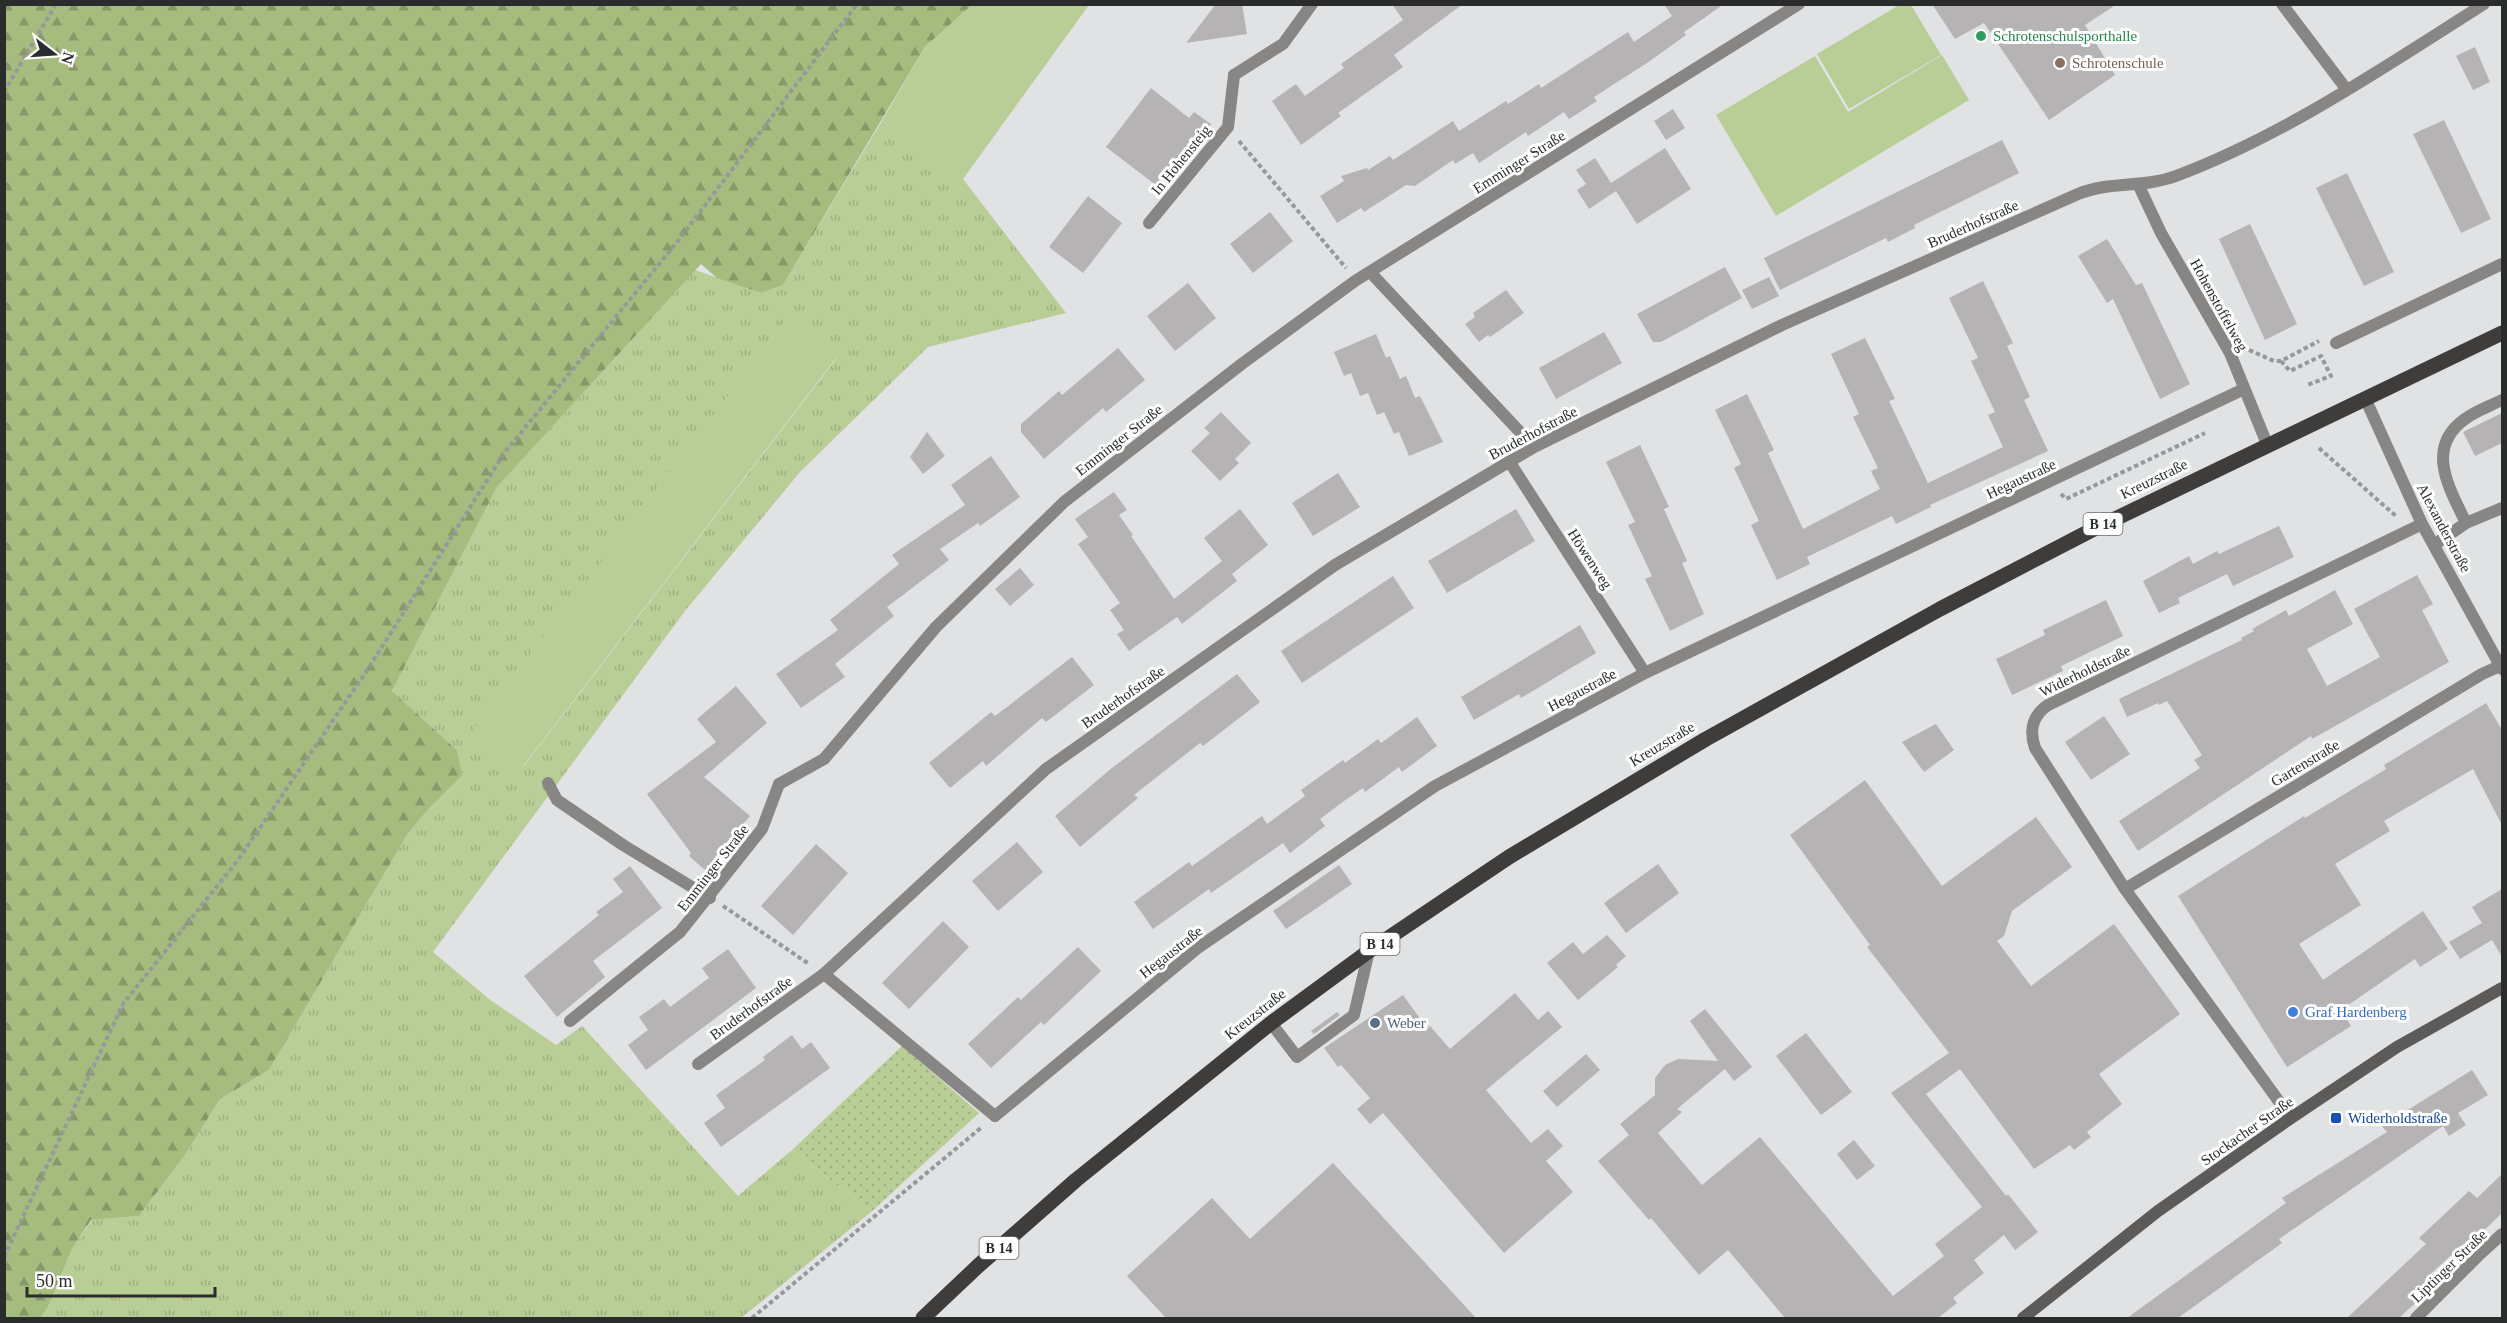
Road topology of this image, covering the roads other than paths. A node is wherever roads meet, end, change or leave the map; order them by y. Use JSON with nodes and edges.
{"nodes":[{"id":1,"x":1312,"y":4,"type":"edge"},
{"id":2,"x":1799,"y":4,"type":"edge"},
{"id":3,"x":2282,"y":4,"type":"edge"},
{"id":4,"x":2484,"y":4,"type":"edge"},
{"id":5,"x":2347,"y":90,"type":"junction"},
{"id":6,"x":2138,"y":184,"type":"junction"},
{"id":7,"x":1149,"y":223,"type":"dead end"},
{"id":8,"x":2502,"y":264,"type":"edge"},
{"id":9,"x":1370,"y":273,"type":"junction"},
{"id":10,"x":2502,"y":333,"type":"edge"},
{"id":11,"x":2336,"y":343,"type":"road end"},
{"id":12,"x":2244,"y":389,"type":"junction"},
{"id":13,"x":2365,"y":398,"type":"junction"},
{"id":14,"x":2502,"y":400,"type":"edge"},
{"id":15,"x":2267,"y":444,"type":"junction"},
{"id":16,"x":1534,"y":447,"type":"junction"},
{"id":17,"x":1509,"y":461,"type":"junction"},
{"id":18,"x":2502,"y":508,"type":"edge"},
{"id":19,"x":2422,"y":524,"type":"junction"},
{"id":20,"x":2466,"y":524,"type":"junction"},
{"id":21,"x":2434,"y":545,"type":"junction"},
{"id":22,"x":2502,"y":667,"type":"edge"},
{"id":23,"x":1645,"y":674,"type":"junction"},
{"id":24,"x":548,"y":783,"type":"dead end"},
{"id":25,"x":2125,"y":889,"type":"junction"},
{"id":26,"x":710,"y":898,"type":"junction"},
{"id":27,"x":1369,"y":951,"type":"junction"},
{"id":28,"x":824,"y":974,"type":"junction"},
{"id":29,"x":2502,"y":988,"type":"edge"},
{"id":30,"x":570,"y":1021,"type":"dead end"},
{"id":31,"x":1271,"y":1023,"type":"junction"},
{"id":32,"x":698,"y":1064,"type":"dead end"},
{"id":33,"x":2291,"y":1118,"type":"junction"},
{"id":34,"x":2502,"y":1234,"type":"edge"},
{"id":35,"x":924,"y":1318,"type":"edge"},
{"id":36,"x":2023,"y":1318,"type":"edge"},
{"id":37,"x":2416,"y":1318,"type":"edge"}],
"edges":[{"from":1,"to":7,"type":"street","name":"In Hohensteig"},
{"from":2,"to":9,"type":"street","name":"Emminger Straße"},
{"from":3,"to":5,"type":"street"},
{"from":4,"to":5,"type":"street","name":"Bruderhofstraße"},
{"from":5,"to":6,"type":"street","name":"Bruderhofstraße"},
{"from":6,"to":12,"type":"street","name":"Hohenstoffelweg"},
{"from":6,"to":16,"type":"street","name":"Bruderhofstraße"},
{"from":8,"to":11,"type":"street"},
{"from":9,"to":16,"type":"street"},
{"from":9,"to":26,"type":"street","name":"Emminger Straße"},
{"from":10,"to":13,"type":"main road","name":"Kreuzstraße","number":"B 14"},
{"from":12,"to":15,"type":"street","name":"Hohenstoffelweg"},
{"from":12,"to":23,"type":"street","name":"Hegaustraße"},
{"from":13,"to":15,"type":"main road","name":"Kreuzstraße","number":"B 14"},
{"from":13,"to":19,"type":"street","name":"Alexanderstraße"},
{"from":14,"to":20,"type":"street"},
{"from":15,"to":27,"type":"main road","name":"Kreuzstraße","number":"B 14"},
{"from":16,"to":17,"type":"street","name":"Bruderhofstraße"},
{"from":17,"to":23,"type":"street","name":"Höwenweg"},
{"from":17,"to":28,"type":"street","name":"Bruderhofstraße"},
{"from":18,"to":20,"type":"street"},
{"from":19,"to":21,"type":"street","name":"Alexanderstraße"},
{"from":19,"to":25,"type":"street","name":"Widerholdstraße"},
{"from":20,"to":21,"type":"street"},
{"from":21,"to":22,"type":"street","name":"Alexanderstraße"},
{"from":22,"to":25,"type":"street","name":"Gartenstraße"},
{"from":23,"to":28,"type":"street","name":"Hegaustraße"},
{"from":24,"to":26,"type":"street"},
{"from":25,"to":33,"type":"street","name":"Widerholdstraße"},
{"from":26,"to":30,"type":"street","name":"Emminger Straße"},
{"from":27,"to":31,"type":"main road","name":"Kreuzstraße","number":"B 14"},
{"from":27,"to":31,"type":"street"},
{"from":28,"to":32,"type":"street","name":"Bruderhofstraße"},
{"from":29,"to":33,"type":"street","name":"Stockacher Straße"},
{"from":31,"to":35,"type":"main road","name":"Kreuzstraße","number":"B 14"},
{"from":33,"to":36,"type":"street","name":"Stockacher Straße"},
{"from":34,"to":37,"type":"street","name":"Liptinger Straße"}]}
